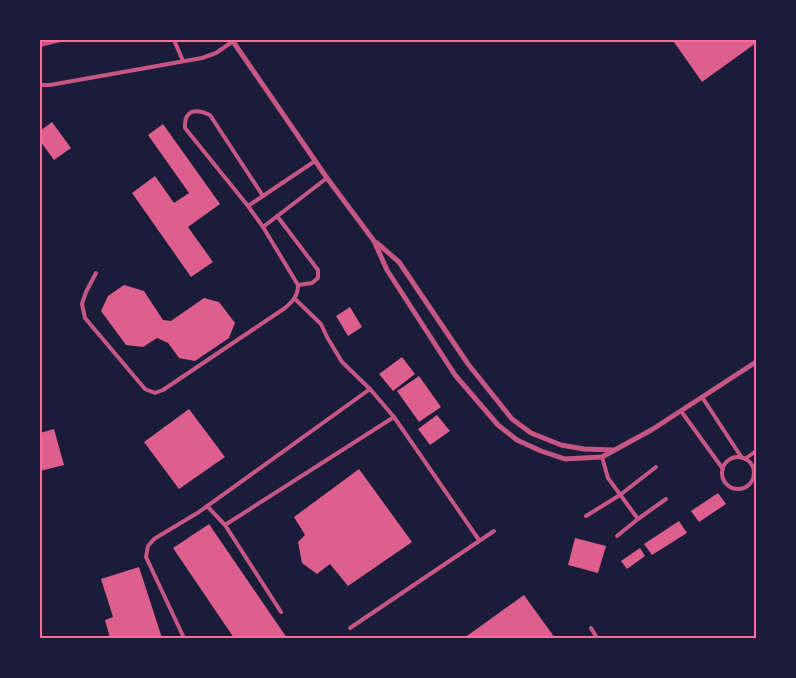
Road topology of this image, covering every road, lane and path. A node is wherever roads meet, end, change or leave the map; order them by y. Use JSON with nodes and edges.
{"nodes":[{"id":1,"x":60,"y":40,"type":"edge"},
{"id":2,"x":174,"y":40,"type":"edge"},
{"id":3,"x":232,"y":41,"type":"edge"},
{"id":4,"x":40,"y":45,"type":"edge"},
{"id":5,"x":183,"y":61,"type":"junction"},
{"id":6,"x":40,"y":85,"type":"edge"},
{"id":7,"x":315,"y":161,"type":"junction"},
{"id":8,"x":327,"y":178,"type":"junction"},
{"id":9,"x":263,"y":196,"type":"junction"},
{"id":10,"x":248,"y":206,"type":"junction"},
{"id":11,"x":277,"y":216,"type":"junction"},
{"id":12,"x":263,"y":227,"type":"junction"},
{"id":13,"x":374,"y":241,"type":"junction"},
{"id":14,"x":96,"y":273,"type":"dead end"},
{"id":15,"x":298,"y":285,"type":"junction"},
{"id":16,"x":295,"y":299,"type":"junction"},
{"id":17,"x":756,"y":362,"type":"edge"},
{"id":18,"x":370,"y":389,"type":"junction"},
{"id":19,"x":702,"y":397,"type":"junction"},
{"id":20,"x":681,"y":411,"type":"junction"},
{"id":21,"x":394,"y":417,"type":"junction"},
{"id":22,"x":616,"y":450,"type":"junction"},
{"id":23,"x":756,"y":451,"type":"edge"},
{"id":24,"x":602,"y":457,"type":"junction"},
{"id":25,"x":743,"y":459,"type":"junction"},
{"id":26,"x":656,"y":467,"type":"dead end"},
{"id":27,"x":723,"y":469,"type":"junction"},
{"id":28,"x":755,"y":476,"type":"edge"},
{"id":29,"x":620,"y":495,"type":"junction"},
{"id":30,"x":666,"y":499,"type":"dead end"},
{"id":31,"x":207,"y":506,"type":"junction"},
{"id":32,"x":586,"y":516,"type":"dead end"},
{"id":33,"x":638,"y":519,"type":"junction"},
{"id":34,"x":225,"y":525,"type":"junction"},
{"id":35,"x":494,"y":531,"type":"dead end"},
{"id":36,"x":617,"y":536,"type":"dead end"},
{"id":37,"x":480,"y":540,"type":"junction"},
{"id":38,"x":281,"y":612,"type":"dead end"},
{"id":39,"x":350,"y":628,"type":"dead end"},
{"id":40,"x":591,"y":628,"type":"dead end"},
{"id":41,"x":184,"y":638,"type":"edge"},
{"id":42,"x":598,"y":638,"type":"edge"}],
"edges":[{"from":1,"to":4,"type":"lane"},
{"from":2,"to":5,"type":"lane"},
{"from":3,"to":5,"type":"lane"},
{"from":3,"to":7,"type":"street"},
{"from":5,"to":6,"type":"lane"},
{"from":7,"to":8,"type":"street"},
{"from":7,"to":9,"type":"lane"},
{"from":8,"to":11,"type":"lane"},
{"from":8,"to":13,"type":"street"},
{"from":9,"to":10,"type":"lane"},
{"from":9,"to":10,"type":"lane"},
{"from":10,"to":12,"type":"lane"},
{"from":11,"to":12,"type":"lane"},
{"from":11,"to":15,"type":"lane"},
{"from":12,"to":15,"type":"lane"},
{"from":13,"to":22,"type":"street"},
{"from":13,"to":24,"type":"street"},
{"from":14,"to":16,"type":"lane"},
{"from":15,"to":16,"type":"lane"},
{"from":16,"to":18,"type":"lane"},
{"from":17,"to":19,"type":"street"},
{"from":18,"to":21,"type":"lane"},
{"from":18,"to":31,"type":"lane"},
{"from":19,"to":20,"type":"street"},
{"from":19,"to":25,"type":"lane"},
{"from":20,"to":22,"type":"street"},
{"from":20,"to":27,"type":"lane"},
{"from":21,"to":34,"type":"lane"},
{"from":21,"to":37,"type":"lane"},
{"from":22,"to":24,"type":"street"},
{"from":23,"to":25,"type":"lane"},
{"from":24,"to":29,"type":"lane"},
{"from":25,"to":27,"type":"lane"},
{"from":25,"to":28,"type":"lane"},
{"from":26,"to":29,"type":"lane"},
{"from":27,"to":28,"type":"lane"},
{"from":29,"to":32,"type":"lane"},
{"from":29,"to":33,"type":"lane"},
{"from":30,"to":33,"type":"lane"},
{"from":31,"to":34,"type":"lane"},
{"from":31,"to":41,"type":"lane"},
{"from":33,"to":36,"type":"lane"},
{"from":34,"to":38,"type":"lane"},
{"from":35,"to":37,"type":"lane"},
{"from":37,"to":39,"type":"lane"},
{"from":40,"to":42,"type":"lane"}]}
